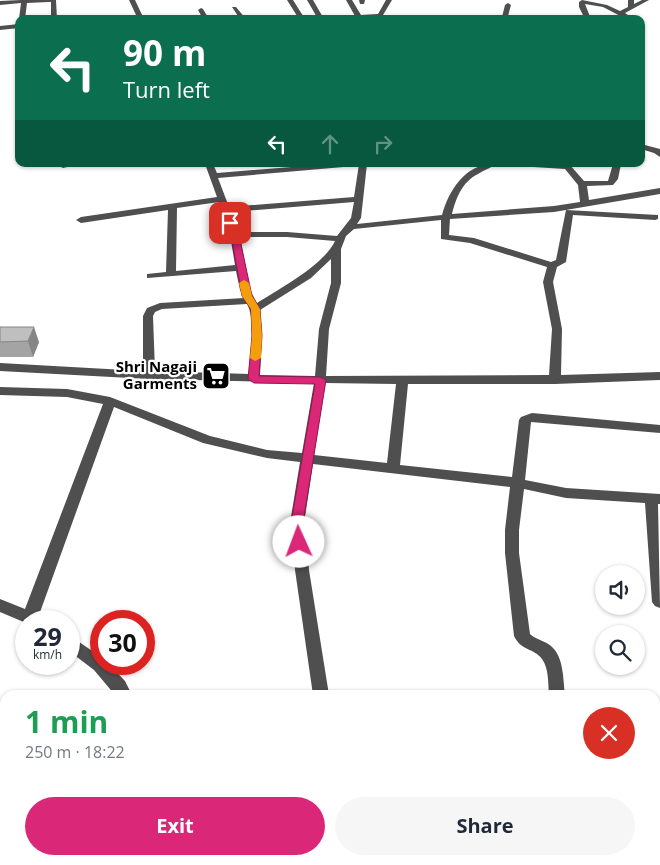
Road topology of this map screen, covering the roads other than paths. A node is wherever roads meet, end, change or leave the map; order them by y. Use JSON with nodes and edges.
{"nodes":[{"id":1,"x":49,"y":0,"type":"edge"},
{"id":2,"x":132,"y":0,"type":"edge"},
{"id":3,"x":290,"y":0,"type":"edge"},
{"id":4,"x":310,"y":0,"type":"edge"},
{"id":5,"x":349,"y":0,"type":"edge"},
{"id":6,"x":389,"y":0,"type":"edge"},
{"id":7,"x":631,"y":0,"type":"edge"},
{"id":8,"x":646,"y":0,"type":"edge"},
{"id":9,"x":24,"y":2,"type":"junction"},
{"id":10,"x":0,"y":3,"type":"edge"},
{"id":11,"x":508,"y":5,"type":"dead end"},
{"id":12,"x":234,"y":8,"type":"dead end"},
{"id":13,"x":201,"y":10,"type":"dead end"},
{"id":14,"x":627,"y":10,"type":"junction"},
{"id":15,"x":22,"y":15,"type":"edge"},
{"id":16,"x":54,"y":15,"type":"edge"},
{"id":17,"x":139,"y":15,"type":"edge"},
{"id":18,"x":204,"y":15,"type":"edge"},
{"id":19,"x":240,"y":15,"type":"edge"},
{"id":20,"x":299,"y":15,"type":"edge"},
{"id":21,"x":319,"y":15,"type":"edge"},
{"id":22,"x":358,"y":15,"type":"edge"},
{"id":23,"x":381,"y":15,"type":"edge"},
{"id":24,"x":505,"y":15,"type":"edge"},
{"id":25,"x":586,"y":15,"type":"edge"},
{"id":26,"x":629,"y":15,"type":"edge"},
{"id":27,"x":15,"y":26,"type":"edge"},
{"id":28,"x":0,"y":28,"type":"edge"},
{"id":29,"x":645,"y":147,"type":"edge"},
{"id":30,"x":660,"y":155,"type":"edge"},
{"id":31,"x":210,"y":167,"type":"edge"},
{"id":32,"x":320,"y":167,"type":"edge"},
{"id":33,"x":363,"y":167,"type":"edge"},
{"id":34,"x":486,"y":167,"type":"edge"},
{"id":35,"x":567,"y":167,"type":"edge"},
{"id":36,"x":616,"y":167,"type":"edge"},
{"id":37,"x":213,"y":176,"type":"junction"},
{"id":38,"x":582,"y":184,"type":"junction"},
{"id":39,"x":660,"y":191,"type":"edge"},
{"id":40,"x":222,"y":199,"type":"junction"},
{"id":41,"x":359,"y":199,"type":"junction"},
{"id":42,"x":585,"y":204,"type":"junction"},
{"id":43,"x":173,"y":206,"type":"junction"},
{"id":44,"x":554,"y":209,"type":"junction"},
{"id":45,"x":226,"y":210,"type":"junction"},
{"id":46,"x":569,"y":212,"type":"junction"},
{"id":47,"x":446,"y":217,"type":"junction"},
{"id":48,"x":654,"y":217,"type":"dead end"},
{"id":49,"x":81,"y":220,"type":"dead end"},
{"id":50,"x":351,"y":227,"type":"junction"},
{"id":51,"x":235,"y":235,"type":"junction"},
{"id":52,"x":337,"y":244,"type":"junction"},
{"id":53,"x":552,"y":265,"type":"junction"},
{"id":54,"x":242,"y":266,"type":"junction"},
{"id":55,"x":171,"y":274,"type":"junction"},
{"id":56,"x":151,"y":276,"type":"dead end"},
{"id":57,"x":252,"y":305,"type":"junction"},
{"id":58,"x":0,"y":367,"type":"edge"},
{"id":59,"x":149,"y":375,"type":"junction"},
{"id":60,"x":660,"y":376,"type":"edge"},
{"id":61,"x":254,"y":379,"type":"junction"},
{"id":62,"x":320,"y":380,"type":"junction"},
{"id":63,"x":555,"y":380,"type":"junction"},
{"id":64,"x":402,"y":381,"type":"junction"},
{"id":65,"x":0,"y":391,"type":"edge"},
{"id":66,"x":110,"y":401,"type":"junction"},
{"id":67,"x":660,"y":429,"type":"edge"},
{"id":68,"x":307,"y":460,"type":"junction"},
{"id":69,"x":393,"y":469,"type":"junction"},
{"id":70,"x":518,"y":484,"type":"junction"},
{"id":71,"x":656,"y":498,"type":"edge"},
{"id":72,"x":660,"y":602,"type":"edge"},
{"id":73,"x":0,"y":605,"type":"edge"},
{"id":74,"x":37,"y":610,"type":"edge"},
{"id":75,"x":15,"y":611,"type":"edge"},
{"id":76,"x":80,"y":650,"type":"edge"},
{"id":77,"x":121,"y":690,"type":"edge"},
{"id":78,"x":320,"y":690,"type":"edge"},
{"id":79,"x":556,"y":690,"type":"edge"}],
"edges":[{"from":1,"to":9,"type":"street"},
{"from":1,"to":16,"type":"street"},
{"from":2,"to":17,"type":"street"},
{"from":3,"to":20,"type":"street"},
{"from":4,"to":21,"type":"street"},
{"from":5,"to":22,"type":"street"},
{"from":6,"to":23,"type":"street"},
{"from":7,"to":14,"type":"street"},
{"from":8,"to":14,"type":"street"},
{"from":9,"to":10,"type":"street"},
{"from":9,"to":15,"type":"street"},
{"from":11,"to":24,"type":"street"},
{"from":12,"to":19,"type":"street"},
{"from":13,"to":18,"type":"street"},
{"from":14,"to":25,"type":"street"},
{"from":14,"to":26,"type":"street"},
{"from":27,"to":28,"type":"street"},
{"from":29,"to":30,"type":"street"},
{"from":31,"to":37,"type":"street"},
{"from":32,"to":37,"type":"street"},
{"from":33,"to":41,"type":"street"},
{"from":34,"to":47,"type":"street"},
{"from":35,"to":38,"type":"street"},
{"from":36,"to":38,"type":"street"},
{"from":37,"to":40,"type":"street"},
{"from":38,"to":42,"type":"street"},
{"from":39,"to":42,"type":"street"},
{"from":40,"to":43,"type":"street"},
{"from":40,"to":45,"type":"street"},
{"from":41,"to":45,"type":"street"},
{"from":41,"to":50,"type":"street"},
{"from":42,"to":44,"type":"street"},
{"from":43,"to":49,"type":"street"},
{"from":43,"to":55,"type":"street"},
{"from":44,"to":46,"type":"street"},
{"from":44,"to":47,"type":"street"},
{"from":45,"to":51,"type":"street"},
{"from":46,"to":48,"type":"street"},
{"from":46,"to":53,"type":"street"},
{"from":47,"to":50,"type":"street"},
{"from":47,"to":53,"type":"street"},
{"from":50,"to":52,"type":"street"},
{"from":51,"to":52,"type":"street"},
{"from":51,"to":54,"type":"street"},
{"from":52,"to":57,"type":"street"},
{"from":52,"to":62,"type":"street"},
{"from":53,"to":63,"type":"street"},
{"from":54,"to":55,"type":"street"},
{"from":54,"to":57,"type":"street"},
{"from":55,"to":56,"type":"street"},
{"from":57,"to":59,"type":"street"},
{"from":57,"to":61,"type":"street"},
{"from":58,"to":59,"type":"street"},
{"from":59,"to":61,"type":"street"},
{"from":60,"to":63,"type":"street"},
{"from":61,"to":62,"type":"street"},
{"from":62,"to":64,"type":"street"},
{"from":62,"to":68,"type":"street"},
{"from":63,"to":64,"type":"street"},
{"from":64,"to":69,"type":"street"},
{"from":65,"to":66,"type":"street"},
{"from":66,"to":68,"type":"street"},
{"from":66,"to":74,"type":"street"},
{"from":67,"to":70,"type":"street"},
{"from":68,"to":69,"type":"street"},
{"from":68,"to":78,"type":"street"},
{"from":69,"to":70,"type":"street"},
{"from":70,"to":71,"type":"street"},
{"from":70,"to":79,"type":"street"},
{"from":71,"to":72,"type":"street"},
{"from":73,"to":75,"type":"street"},
{"from":76,"to":77,"type":"street"}]}
